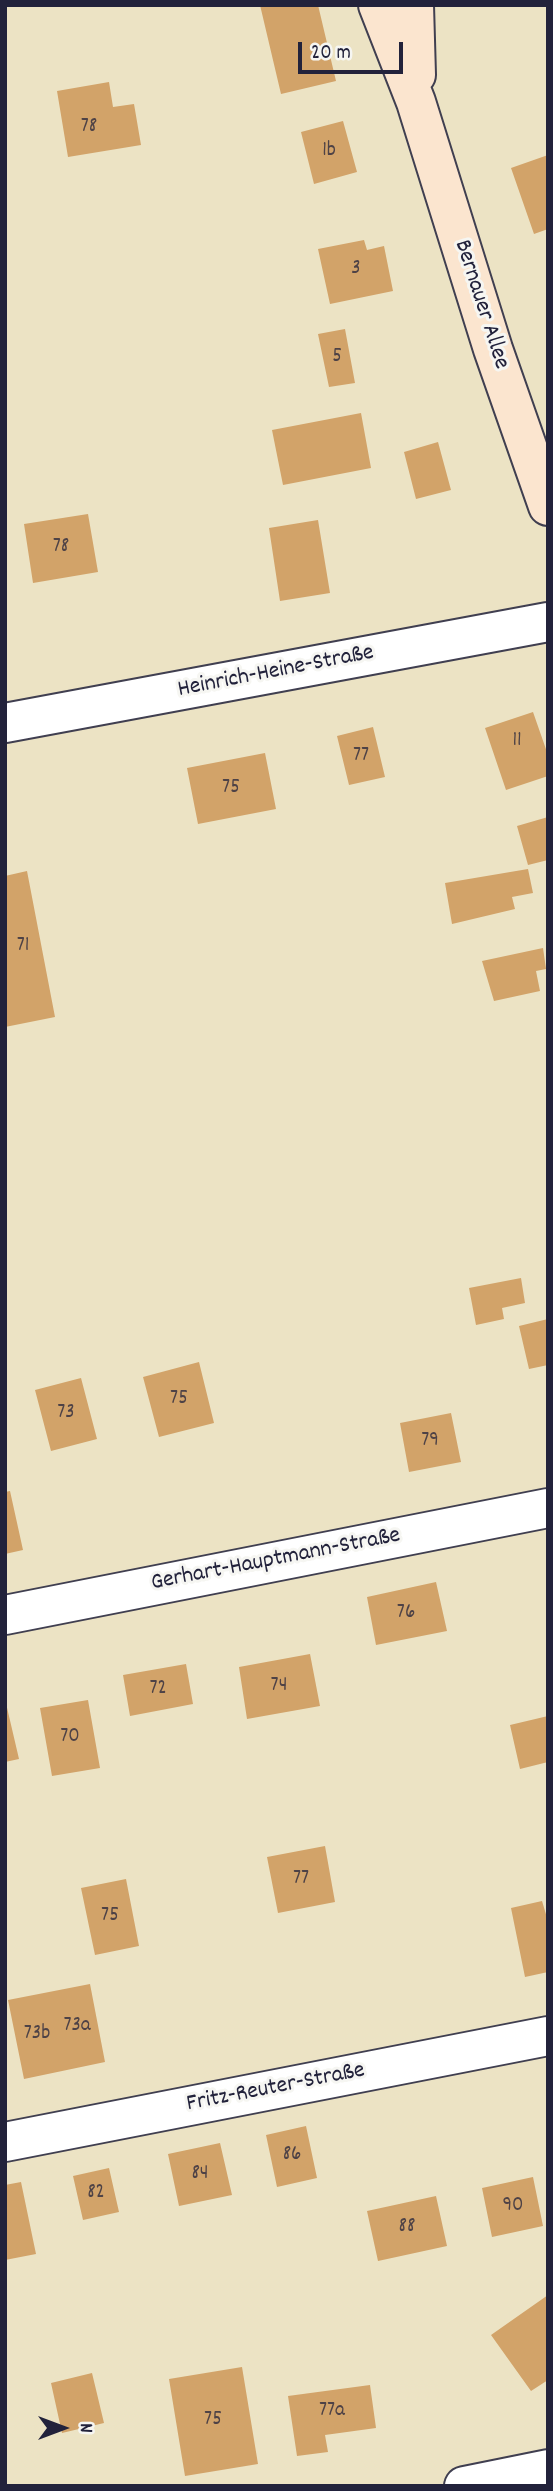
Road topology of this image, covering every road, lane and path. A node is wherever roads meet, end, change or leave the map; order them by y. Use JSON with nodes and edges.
{"nodes":[{"id":1,"x":378,"y":5,"type":"edge"},
{"id":2,"x":414,"y":5,"type":"edge"},
{"id":3,"x":416,"y":102,"type":"junction"},
{"id":4,"x":548,"y":506,"type":"edge"},
{"id":5,"x":548,"y":622,"type":"edge"},
{"id":6,"x":5,"y":723,"type":"edge"},
{"id":7,"x":548,"y":1508,"type":"edge"},
{"id":8,"x":5,"y":1615,"type":"edge"},
{"id":9,"x":548,"y":2036,"type":"edge"},
{"id":10,"x":5,"y":2142,"type":"edge"},
{"id":11,"x":548,"y":2469,"type":"edge"},
{"id":12,"x":464,"y":2486,"type":"edge"}],
"edges":[{"from":1,"to":3,"type":"main road","name":"Bernauer Allee"},
{"from":2,"to":3,"type":"main road","name":"Bernauer Allee"},
{"from":3,"to":4,"type":"main road","name":"Bernauer Allee"},
{"from":5,"to":6,"type":"street","name":"Heinrich-Heine-Straße"},
{"from":7,"to":8,"type":"street","name":"Gerhart-Hauptmann-Straße"},
{"from":9,"to":10,"type":"street","name":"Fritz-Reuter-Straße"},
{"from":11,"to":12,"type":"street"}]}
